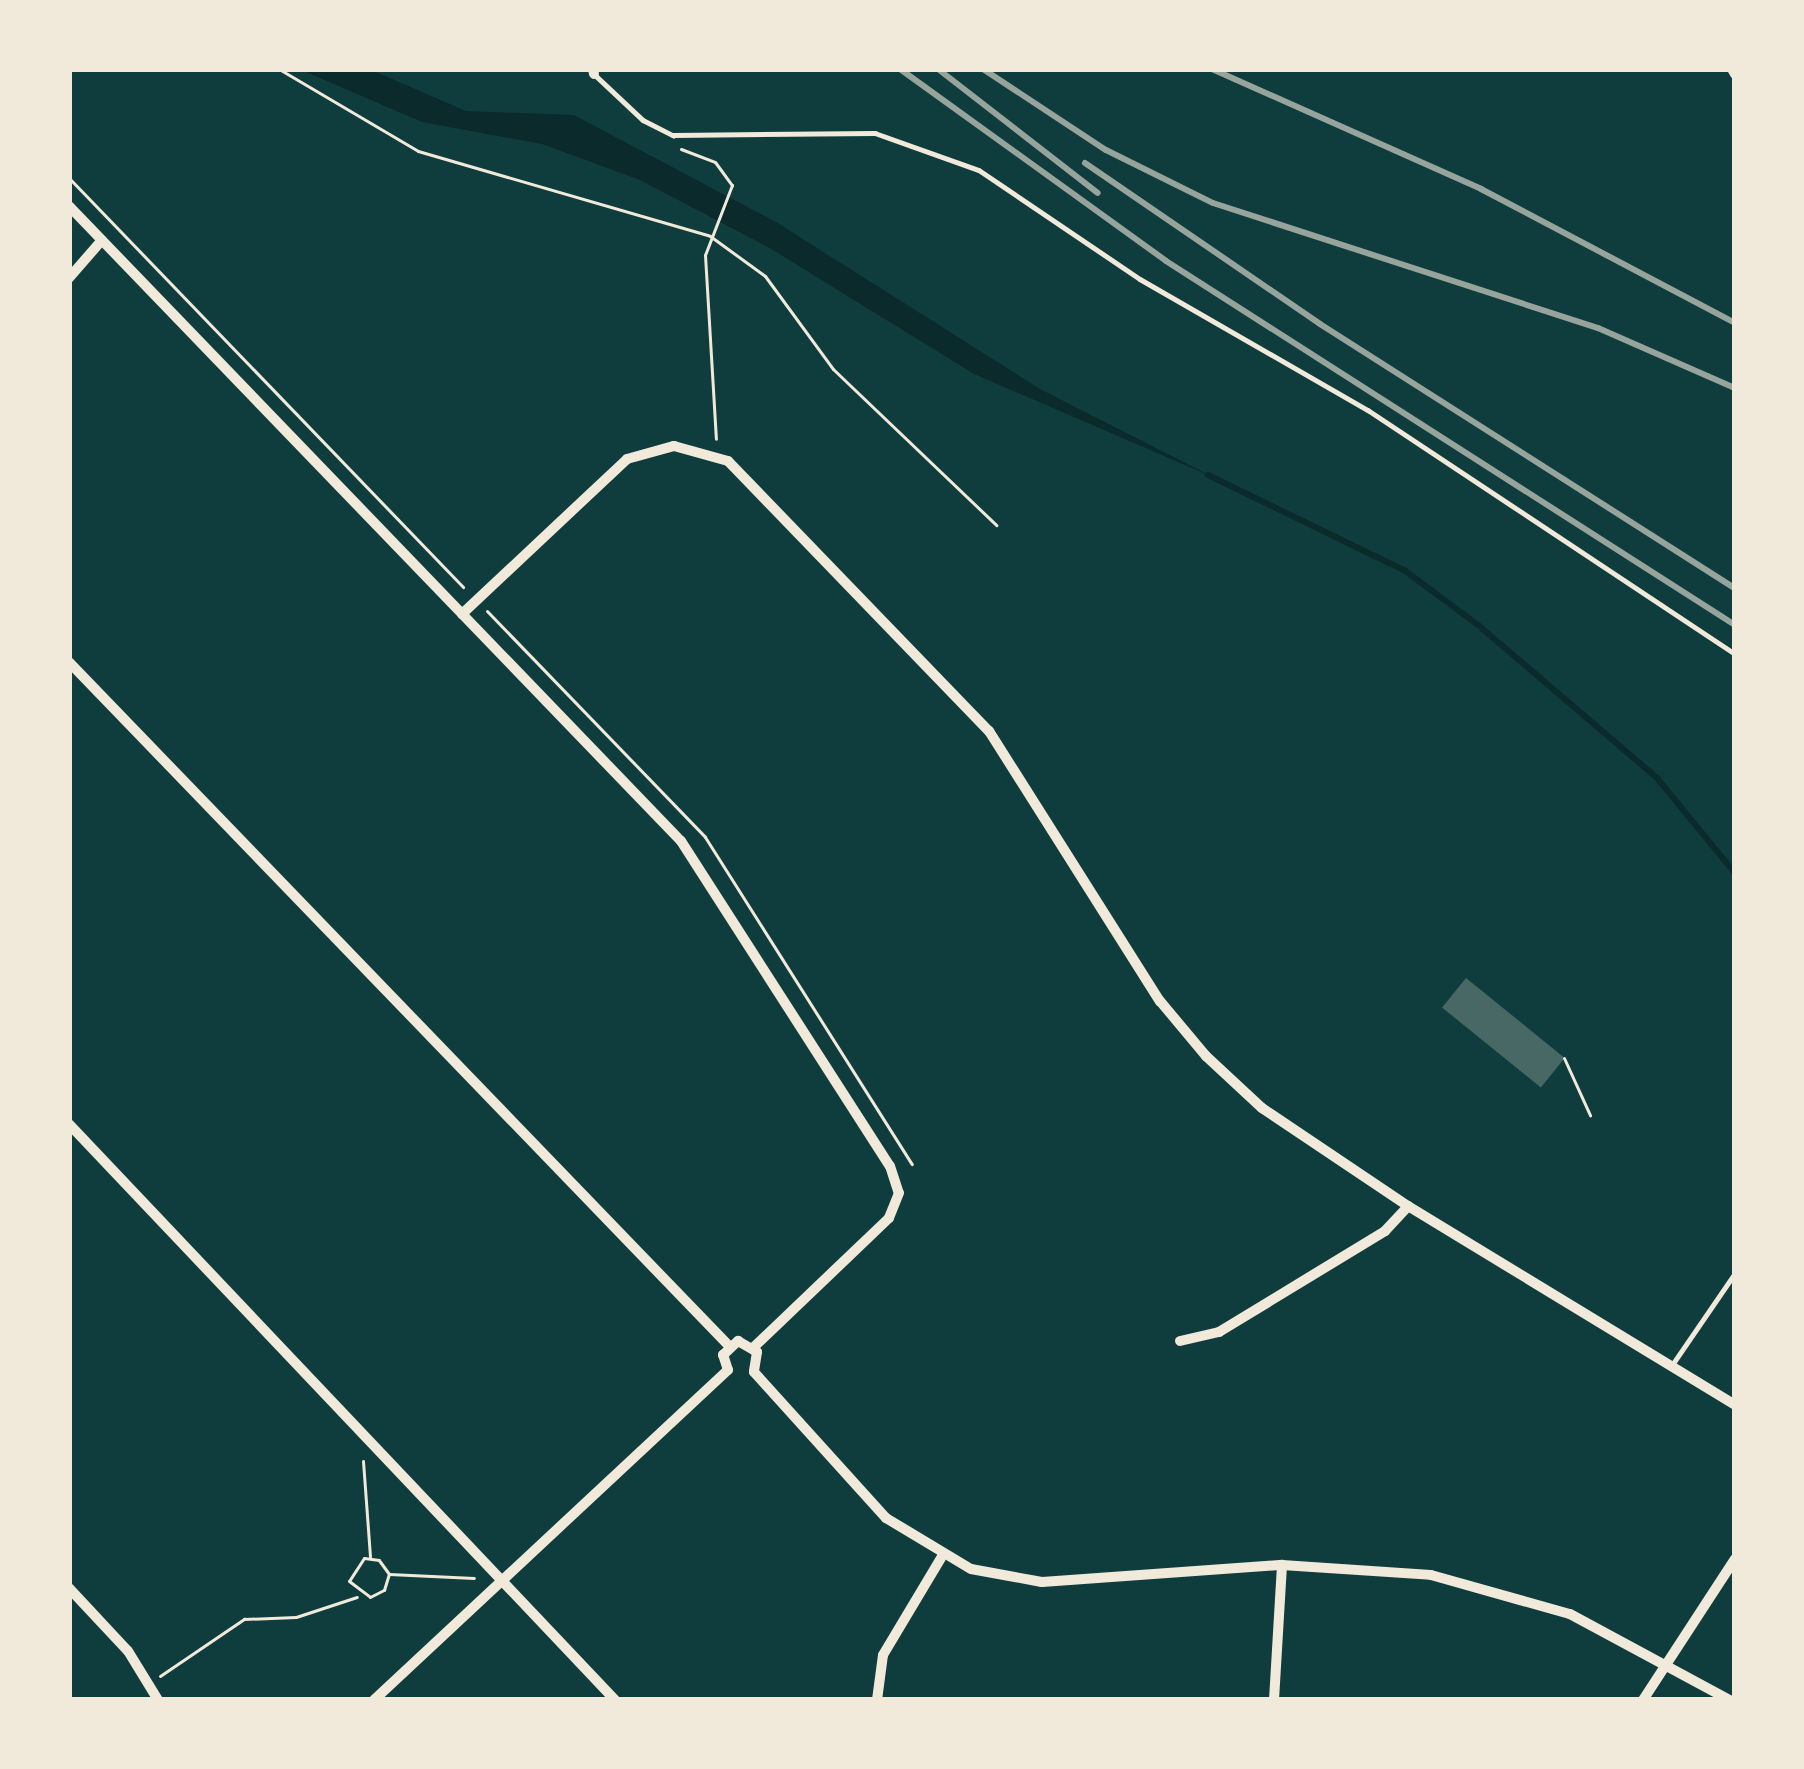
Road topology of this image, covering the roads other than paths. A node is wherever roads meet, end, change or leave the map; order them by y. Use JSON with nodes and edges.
{"nodes":[{"id":1,"x":593,"y":72,"type":"edge"},
{"id":2,"x":69,"y":206,"type":"edge"},
{"id":3,"x":102,"y":240,"type":"junction"},
{"id":4,"x":69,"y":278,"type":"edge"},
{"id":5,"x":462,"y":614,"type":"junction"},
{"id":6,"x":1735,"y":654,"type":"edge"},
{"id":7,"x":69,"y":662,"type":"edge"},
{"id":8,"x":69,"y":1124,"type":"edge"},
{"id":9,"x":1408,"y":1206,"type":"junction"},
{"id":10,"x":1735,"y":1273,"type":"edge"},
{"id":11,"x":1180,"y":1341,"type":"dead end"},
{"id":12,"x":729,"y":1346,"type":"junction"},
{"id":13,"x":754,"y":1346,"type":"junction"},
{"id":14,"x":1672,"y":1365,"type":"junction"},
{"id":15,"x":728,"y":1370,"type":"junction"},
{"id":16,"x":754,"y":1372,"type":"junction"},
{"id":17,"x":1735,"y":1406,"type":"edge"},
{"id":18,"x":940,"y":1558,"type":"junction"},
{"id":19,"x":1735,"y":1559,"type":"edge"},
{"id":20,"x":1282,"y":1565,"type":"junction"},
{"id":21,"x":506,"y":1577,"type":"junction"},
{"id":22,"x":69,"y":1588,"type":"edge"},
{"id":23,"x":1664,"y":1660,"type":"junction"},
{"id":24,"x":158,"y":1700,"type":"edge"},
{"id":25,"x":374,"y":1700,"type":"edge"},
{"id":26,"x":615,"y":1700,"type":"edge"},
{"id":27,"x":877,"y":1700,"type":"edge"},
{"id":28,"x":1274,"y":1700,"type":"edge"},
{"id":29,"x":1643,"y":1700,"type":"edge"},
{"id":30,"x":1730,"y":1700,"type":"edge"}],
"edges":[{"from":1,"to":6,"type":"lane"},
{"from":2,"to":3,"type":"street"},
{"from":3,"to":4,"type":"street"},
{"from":3,"to":5,"type":"street"},
{"from":5,"to":9,"type":"street"},
{"from":5,"to":13,"type":"street"},
{"from":7,"to":12,"type":"street"},
{"from":8,"to":21,"type":"street"},
{"from":9,"to":11,"type":"street"},
{"from":9,"to":14,"type":"street"},
{"from":10,"to":14,"type":"lane"},
{"from":12,"to":13,"type":"street"},
{"from":12,"to":15,"type":"street"},
{"from":13,"to":16,"type":"street"},
{"from":14,"to":17,"type":"street"},
{"from":15,"to":16,"type":"street"},
{"from":15,"to":21,"type":"street"},
{"from":16,"to":18,"type":"street"},
{"from":18,"to":20,"type":"street"},
{"from":18,"to":27,"type":"street"},
{"from":19,"to":23,"type":"street"},
{"from":20,"to":23,"type":"street"},
{"from":20,"to":28,"type":"street"},
{"from":21,"to":25,"type":"street"},
{"from":21,"to":26,"type":"street"},
{"from":22,"to":24,"type":"street"},
{"from":23,"to":29,"type":"street"},
{"from":23,"to":30,"type":"street"}]}
